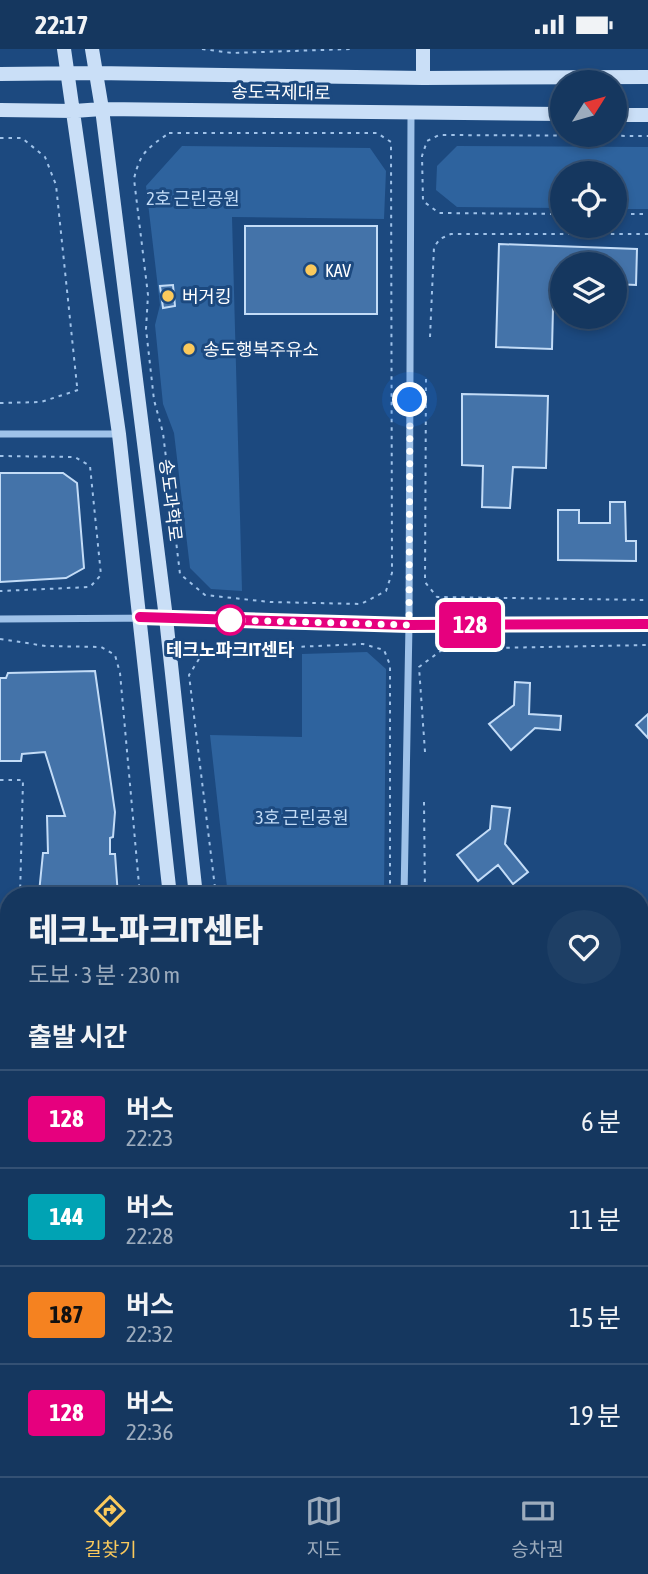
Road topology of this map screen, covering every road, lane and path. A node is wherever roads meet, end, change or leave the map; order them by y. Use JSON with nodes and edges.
{"nodes":[{"id":1,"x":64,"y":49,"type":"edge"},
{"id":2,"x":92,"y":49,"type":"edge"},
{"id":3,"x":202,"y":49,"type":"edge"},
{"id":4,"x":351,"y":49,"type":"edge"},
{"id":5,"x":424,"y":49,"type":"edge"},
{"id":6,"x":94,"y":73,"type":"junction"},
{"id":7,"x":0,"y":74,"type":"edge"},
{"id":8,"x":68,"y":74,"type":"junction"},
{"id":9,"x":423,"y":78,"type":"junction"},
{"id":10,"x":648,"y":78,"type":"edge"},
{"id":11,"x":102,"y":109,"type":"junction"},
{"id":12,"x":0,"y":110,"type":"edge"},
{"id":13,"x":74,"y":111,"type":"junction"},
{"id":14,"x":411,"y":113,"type":"junction"},
{"id":15,"x":550,"y":114,"type":"edge"},
{"id":16,"x":627,"y":115,"type":"edge"},
{"id":17,"x":648,"y":115,"type":"edge"},
{"id":18,"x":648,"y":136,"type":"edge"},
{"id":19,"x":0,"y":138,"type":"edge"},
{"id":20,"x":550,"y":213,"type":"edge"},
{"id":21,"x":627,"y":214,"type":"edge"},
{"id":22,"x":648,"y":214,"type":"edge"},
{"id":23,"x":648,"y":234,"type":"edge"},
{"id":24,"x":430,"y":337,"type":"dead end"},
{"id":25,"x":426,"y":379,"type":"dead end"},
{"id":26,"x":0,"y":403,"type":"edge"},
{"id":27,"x":0,"y":434,"type":"edge"},
{"id":28,"x":119,"y":435,"type":"junction"},
{"id":29,"x":0,"y":456,"type":"edge"},
{"id":30,"x":180,"y":574,"type":"joint"},
{"id":31,"x":0,"y":591,"type":"edge"},
{"id":32,"x":648,"y":600,"type":"edge"},
{"id":33,"x":140,"y":617,"type":"junction"},
{"id":34,"x":166,"y":618,"type":"junction"},
{"id":35,"x":0,"y":619,"type":"edge"},
{"id":36,"x":648,"y":624,"type":"edge"},
{"id":37,"x":409,"y":625,"type":"junction"},
{"id":38,"x":0,"y":639,"type":"edge"},
{"id":39,"x":648,"y":645,"type":"edge"},
{"id":40,"x":425,"y":752,"type":"dead end"},
{"id":41,"x":0,"y":780,"type":"edge"},
{"id":42,"x":424,"y":802,"type":"dead end"},
{"id":43,"x":20,"y":887,"type":"edge"},
{"id":44,"x":139,"y":887,"type":"edge"},
{"id":45,"x":169,"y":887,"type":"edge"},
{"id":46,"x":195,"y":887,"type":"edge"},
{"id":47,"x":215,"y":887,"type":"edge"},
{"id":48,"x":390,"y":887,"type":"edge"},
{"id":49,"x":404,"y":887,"type":"edge"},
{"id":50,"x":425,"y":887,"type":"edge"}],
"edges":[{"from":1,"to":8,"type":"main road"},
{"from":2,"to":6,"type":"main road","name":"송도과학로"},
{"from":3,"to":4,"type":"path"},
{"from":5,"to":9,"type":"main road"},
{"from":6,"to":8,"type":"main road","name":"송도국제대로"},
{"from":6,"to":9,"type":"main road","name":"송도국제대로"},
{"from":6,"to":11,"type":"main road","name":"송도과학로"},
{"from":7,"to":8,"type":"main road","name":"송도국제대로"},
{"from":8,"to":13,"type":"main road"},
{"from":9,"to":10,"type":"main road","name":"송도국제대로"},
{"from":11,"to":13,"type":"main road","name":"송도국제대로"},
{"from":11,"to":14,"type":"main road","name":"송도국제대로"},
{"from":11,"to":34,"type":"main road","name":"송도과학로"},
{"from":12,"to":13,"type":"main road","name":"송도국제대로"},
{"from":13,"to":28,"type":"main road"},
{"from":14,"to":15,"type":"main road","name":"송도국제대로"},
{"from":14,"to":37,"type":"street"},
{"from":16,"to":17,"type":"main road"},
{"from":18,"to":20,"type":"path"},
{"from":19,"to":26,"type":"path"},
{"from":21,"to":22,"type":"path"},
{"from":23,"to":24,"type":"path"},
{"from":25,"to":32,"type":"path"},
{"from":27,"to":28,"type":"street"},
{"from":28,"to":33,"type":"main road"},
{"from":29,"to":31,"type":"path"},
{"from":30,"to":30,"type":"path"},
{"from":33,"to":34,"type":"street"},
{"from":33,"to":35,"type":"street"},
{"from":33,"to":45,"type":"main road"},
{"from":34,"to":37,"type":"street"},
{"from":34,"to":46,"type":"main road","name":"송도과학로"},
{"from":36,"to":37,"type":"street"},
{"from":37,"to":49,"type":"street"},
{"from":38,"to":44,"type":"path"},
{"from":39,"to":40,"type":"path"},
{"from":41,"to":43,"type":"path"},
{"from":42,"to":50,"type":"path"},
{"from":47,"to":48,"type":"path"}]}
